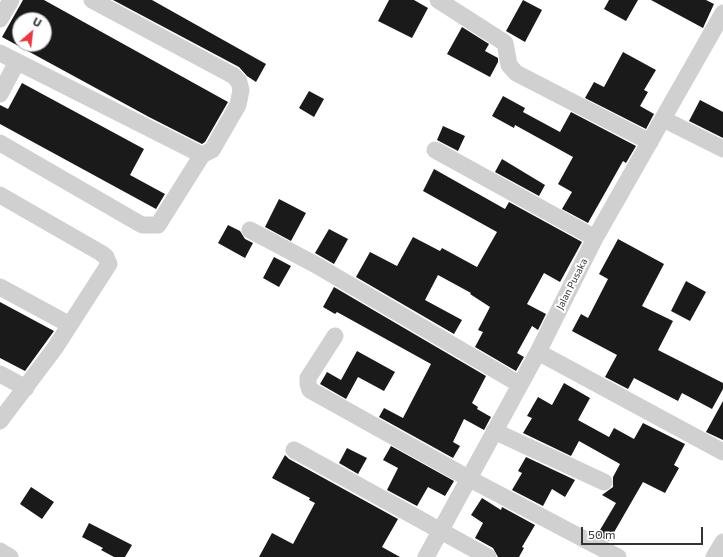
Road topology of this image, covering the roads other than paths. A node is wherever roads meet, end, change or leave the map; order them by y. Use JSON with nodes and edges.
{"nodes":[{"id":1,"x":92,"y":0,"type":"edge"},
{"id":2,"x":438,"y":0,"type":"edge"},
{"id":3,"x":723,"y":13,"type":"edge"},
{"id":4,"x":0,"y":53,"type":"edge"},
{"id":5,"x":17,"y":62,"type":"junction"},
{"id":6,"x":0,"y":94,"type":"edge"},
{"id":7,"x":662,"y":119,"type":"junction"},
{"id":8,"x":650,"y":142,"type":"junction"},
{"id":9,"x":0,"y":143,"type":"edge"},
{"id":10,"x":723,"y":149,"type":"edge"},
{"id":11,"x":435,"y":150,"type":"dead end"},
{"id":12,"x":202,"y":155,"type":"junction"},
{"id":13,"x":0,"y":195,"type":"edge"},
{"id":14,"x":250,"y":230,"type":"dead end"},
{"id":15,"x":595,"y":238,"type":"junction"},
{"id":16,"x":0,"y":287,"type":"edge"},
{"id":17,"x":70,"y":326,"type":"junction"},
{"id":18,"x":335,"y":336,"type":"dead end"},
{"id":19,"x":538,"y":352,"type":"junction"},
{"id":20,"x":0,"y":374,"type":"edge"},
{"id":21,"x":519,"y":384,"type":"junction"},
{"id":22,"x":26,"y":388,"type":"junction"},
{"id":23,"x":0,"y":421,"type":"edge"},
{"id":24,"x":494,"y":431,"type":"junction"},
{"id":25,"x":294,"y":450,"type":"dead end"},
{"id":26,"x":723,"y":452,"type":"edge"},
{"id":27,"x":468,"y":478,"type":"junction"},
{"id":28,"x":604,"y":482,"type":"dead end"},
{"id":29,"x":441,"y":530,"type":"junction"},
{"id":30,"x":723,"y":542,"type":"edge"},
{"id":31,"x":0,"y":551,"type":"edge"},
{"id":32,"x":10,"y":557,"type":"edge"},
{"id":33,"x":426,"y":557,"type":"edge"},
{"id":34,"x":488,"y":557,"type":"edge"},
{"id":35,"x":618,"y":557,"type":"edge"},
{"id":36,"x":714,"y":557,"type":"edge"}],
"edges":[{"from":1,"to":12,"type":"street"},
{"from":2,"to":8,"type":"street"},
{"from":3,"to":7,"type":"street","name":"Jalan Pusaka"},
{"from":4,"to":5,"type":"street"},
{"from":5,"to":6,"type":"street"},
{"from":5,"to":12,"type":"street"},
{"from":7,"to":8,"type":"street","name":"Jalan Pusaka"},
{"from":7,"to":10,"type":"street"},
{"from":8,"to":15,"type":"street","name":"Jalan Pusaka"},
{"from":9,"to":12,"type":"street"},
{"from":11,"to":15,"type":"street"},
{"from":13,"to":17,"type":"street"},
{"from":14,"to":21,"type":"street"},
{"from":15,"to":19,"type":"street","name":"Jalan Pusaka"},
{"from":16,"to":17,"type":"street"},
{"from":17,"to":22,"type":"street"},
{"from":18,"to":27,"type":"street"},
{"from":19,"to":21,"type":"street","name":"Jalan Pusaka"},
{"from":19,"to":26,"type":"street"},
{"from":20,"to":22,"type":"street"},
{"from":21,"to":24,"type":"street","name":"Jalan Pusaka"},
{"from":22,"to":23,"type":"street"},
{"from":24,"to":27,"type":"street","name":"Jalan Pusaka"},
{"from":24,"to":28,"type":"street"},
{"from":25,"to":29,"type":"street"},
{"from":27,"to":29,"type":"street","name":"Jalan Pusaka"},
{"from":27,"to":35,"type":"street"},
{"from":29,"to":33,"type":"street","name":"Jalan Pusaka"},
{"from":29,"to":34,"type":"street"},
{"from":30,"to":36,"type":"street"},
{"from":31,"to":32,"type":"street"}]}
